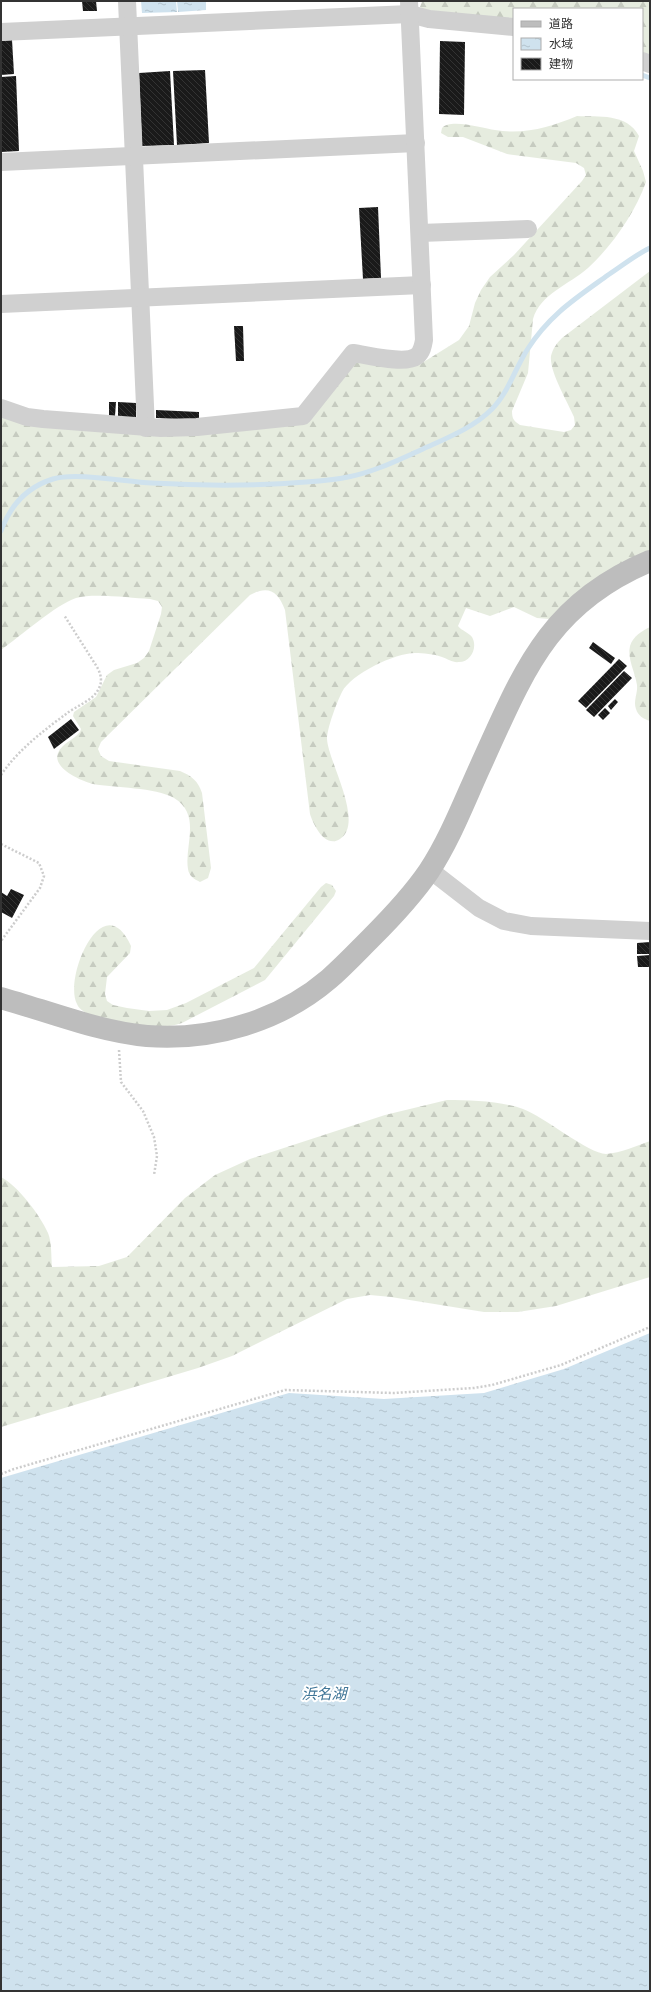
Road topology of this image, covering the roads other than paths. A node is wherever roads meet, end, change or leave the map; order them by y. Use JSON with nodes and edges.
{"nodes":[{"id":1,"x":127,"y":1,"type":"edge"},
{"id":2,"x":409,"y":8,"type":"edge"},
{"id":3,"x":128,"y":27,"type":"junction"},
{"id":4,"x":513,"y":27,"type":"edge"},
{"id":5,"x":1,"y":32,"type":"edge"},
{"id":6,"x":416,"y":143,"type":"junction"},
{"id":7,"x":134,"y":156,"type":"junction"},
{"id":8,"x":1,"y":162,"type":"edge"},
{"id":9,"x":528,"y":229,"type":"dead end"},
{"id":10,"x":420,"y":233,"type":"junction"},
{"id":11,"x":422,"y":285,"type":"junction"},
{"id":12,"x":140,"y":298,"type":"junction"},
{"id":13,"x":1,"y":304,"type":"edge"},
{"id":14,"x":1,"y":408,"type":"edge"},
{"id":15,"x":146,"y":428,"type":"junction"},
{"id":16,"x":650,"y":562,"type":"edge"},
{"id":17,"x":430,"y":870,"type":"junction"},
{"id":18,"x":650,"y":932,"type":"edge"},
{"id":19,"x":1,"y":998,"type":"edge"}],
"edges":[{"from":1,"to":3,"type":"street"},
{"from":2,"to":3,"type":"street"},
{"from":2,"to":4,"type":"street"},
{"from":2,"to":6,"type":"street"},
{"from":3,"to":5,"type":"street"},
{"from":3,"to":7,"type":"street"},
{"from":6,"to":7,"type":"street"},
{"from":6,"to":10,"type":"street"},
{"from":7,"to":8,"type":"street"},
{"from":7,"to":12,"type":"street"},
{"from":9,"to":10,"type":"street"},
{"from":10,"to":11,"type":"street"},
{"from":11,"to":12,"type":"street"},
{"from":11,"to":15,"type":"street"},
{"from":12,"to":13,"type":"street"},
{"from":12,"to":15,"type":"street"},
{"from":14,"to":15,"type":"street"},
{"from":16,"to":17,"type":"street"},
{"from":17,"to":18,"type":"street"},
{"from":17,"to":19,"type":"street"}]}
